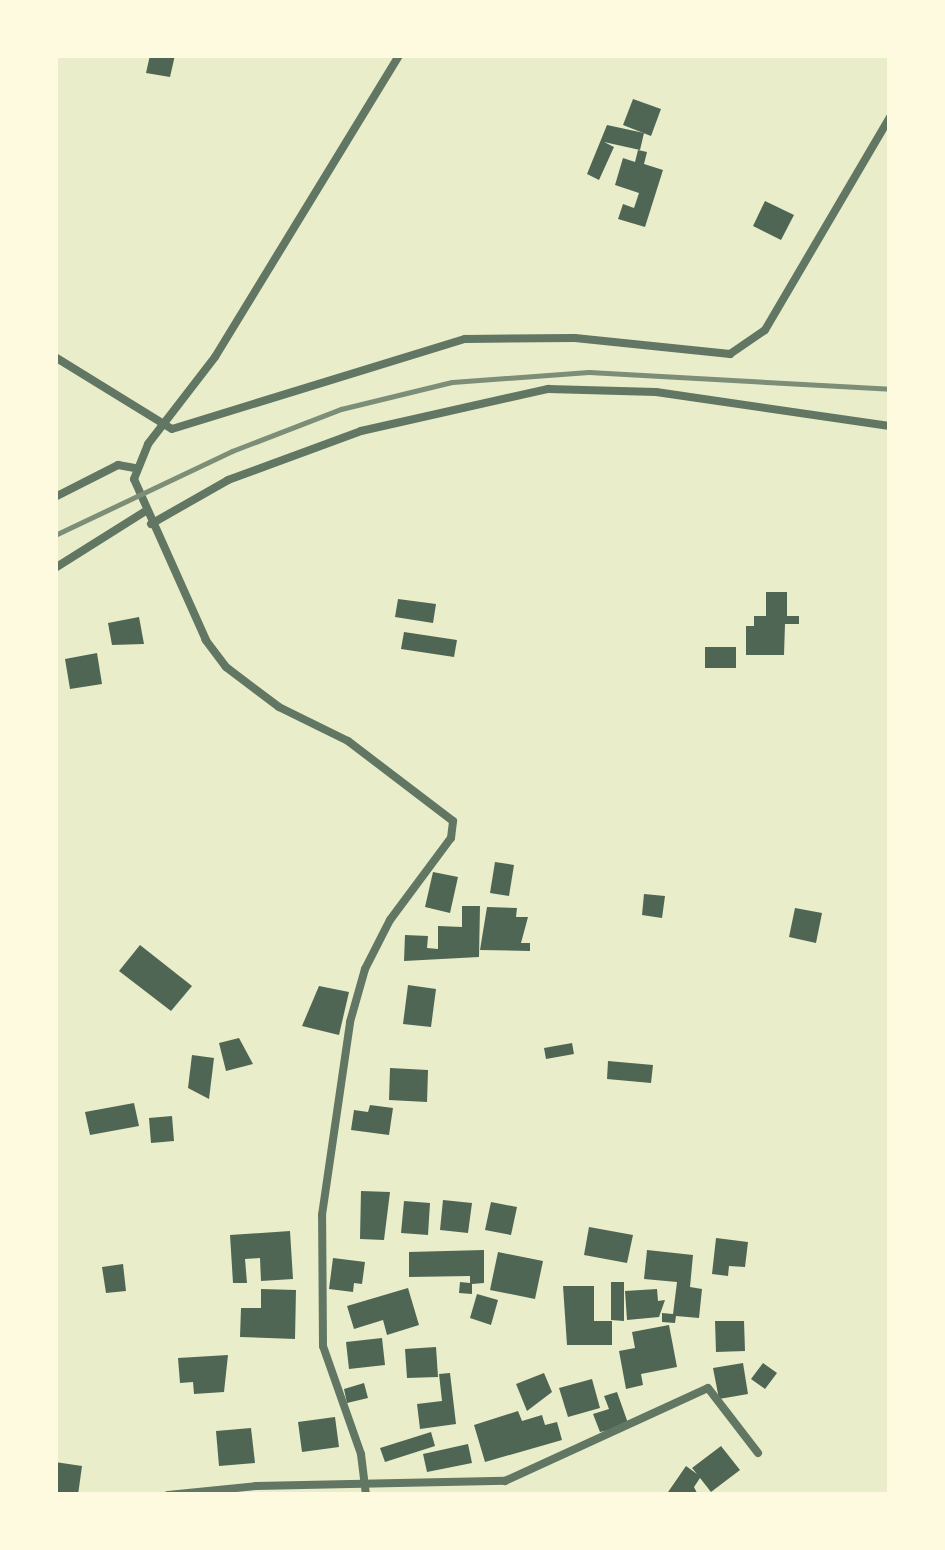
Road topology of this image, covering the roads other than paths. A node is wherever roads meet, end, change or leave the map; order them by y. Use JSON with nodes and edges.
{"nodes":[{"id":1,"x":399,"y":55,"type":"edge"},
{"id":2,"x":890,"y":116,"type":"edge"},
{"id":3,"x":55,"y":357,"type":"edge"},
{"id":4,"x":890,"y":426,"type":"edge"},
{"id":5,"x":162,"y":427,"type":"junction"},
{"id":6,"x":135,"y":468,"type":"junction"},
{"id":7,"x":55,"y":497,"type":"edge"},
{"id":8,"x":144,"y":512,"type":"junction"},
{"id":9,"x":150,"y":524,"type":"junction"},
{"id":10,"x":55,"y":568,"type":"edge"},
{"id":11,"x":758,"y":1453,"type":"dead end"},
{"id":12,"x":366,"y":1491,"type":"edge"},
{"id":13,"x":168,"y":1495,"type":"edge"}],
"edges":[{"from":1,"to":5,"type":"street"},
{"from":2,"to":5,"type":"street"},
{"from":3,"to":5,"type":"street"},
{"from":4,"to":9,"type":"street"},
{"from":5,"to":6,"type":"street"},
{"from":6,"to":7,"type":"street"},
{"from":6,"to":8,"type":"street"},
{"from":8,"to":9,"type":"street"},
{"from":8,"to":10,"type":"street"},
{"from":9,"to":12,"type":"street"},
{"from":11,"to":12,"type":"street"},
{"from":12,"to":13,"type":"street"}]}
